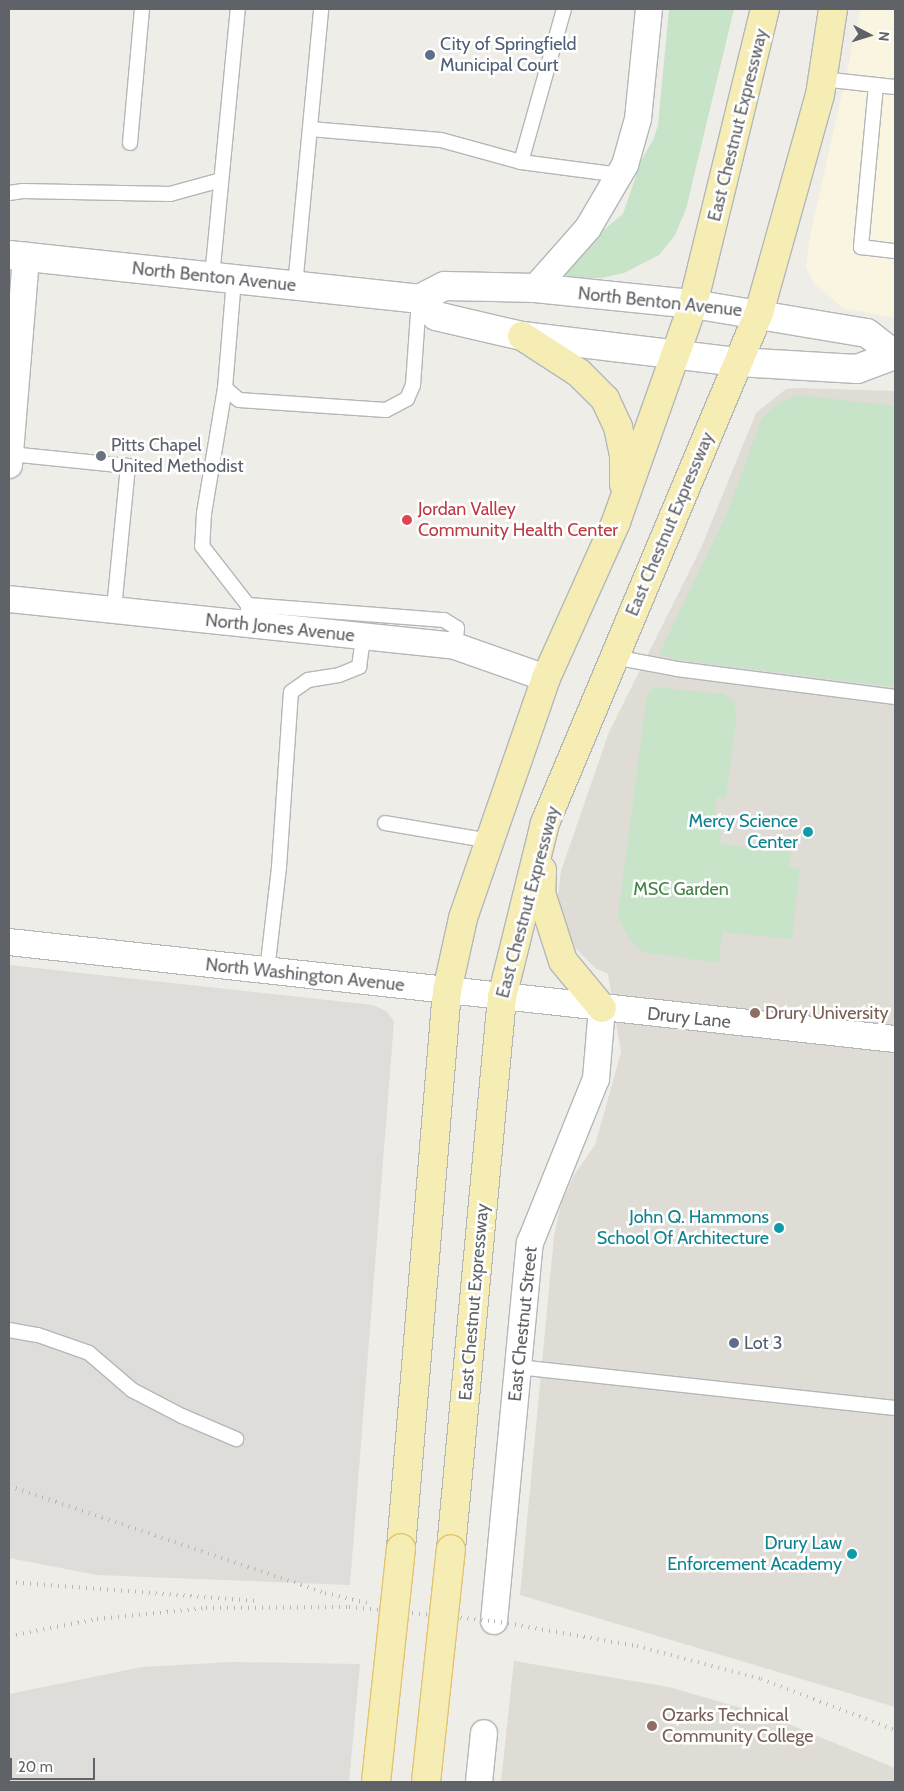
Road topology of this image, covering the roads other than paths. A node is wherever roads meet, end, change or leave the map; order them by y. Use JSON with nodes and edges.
{"nodes":[{"id":1,"x":142,"y":9,"type":"edge"},
{"id":2,"x":238,"y":9,"type":"edge"},
{"id":3,"x":321,"y":9,"type":"edge"},
{"id":4,"x":564,"y":9,"type":"edge"},
{"id":5,"x":649,"y":9,"type":"edge"},
{"id":6,"x":766,"y":9,"type":"edge"},
{"id":7,"x":833,"y":9,"type":"edge"},
{"id":8,"x":822,"y":79,"type":"junction"},
{"id":9,"x":876,"y":85,"type":"junction"},
{"id":10,"x":895,"y":87,"type":"edge"},
{"id":11,"x":310,"y":129,"type":"junction"},
{"id":12,"x":130,"y":143,"type":"dead end"},
{"id":13,"x":521,"y":162,"type":"junction"},
{"id":14,"x":221,"y":180,"type":"junction"},
{"id":15,"x":618,"y":181,"type":"junction"},
{"id":16,"x":9,"y":193,"type":"edge"},
{"id":17,"x":895,"y":251,"type":"edge"},
{"id":18,"x":17,"y":255,"type":"edge"},
{"id":19,"x":223,"y":278,"type":"junction"},
{"id":20,"x":295,"y":286,"type":"junction"},
{"id":21,"x":535,"y":288,"type":"junction"},
{"id":22,"x":419,"y":300,"type":"junction"},
{"id":23,"x":694,"y":304,"type":"junction"},
{"id":24,"x":15,"y":305,"type":"edge"},
{"id":25,"x":759,"y":313,"type":"junction"},
{"id":26,"x":522,"y":336,"type":"junction"},
{"id":27,"x":676,"y":353,"type":"junction"},
{"id":28,"x":895,"y":355,"type":"edge"},
{"id":29,"x":738,"y":362,"type":"junction"},
{"id":30,"x":225,"y":388,"type":"junction"},
{"id":31,"x":9,"y":460,"type":"edge"},
{"id":32,"x":624,"y":502,"type":"junction"},
{"id":33,"x":9,"y":598,"type":"edge"},
{"id":34,"x":114,"y":610,"type":"junction"},
{"id":35,"x":248,"y":615,"type":"junction"},
{"id":36,"x":363,"y":636,"type":"junction"},
{"id":37,"x":455,"y":646,"type":"junction"},
{"id":38,"x":614,"y":657,"type":"junction"},
{"id":39,"x":546,"y":678,"type":"junction"},
{"id":40,"x":895,"y":697,"type":"edge"},
{"id":41,"x":545,"y":823,"type":"junction"},
{"id":42,"x":384,"y":824,"type":"dead end"},
{"id":43,"x":490,"y":841,"type":"junction"},
{"id":44,"x":9,"y":942,"type":"edge"},
{"id":45,"x":266,"y":971,"type":"junction"},
{"id":46,"x":447,"y":991,"type":"junction"},
{"id":47,"x":502,"y":997,"type":"junction"},
{"id":48,"x":602,"y":1008,"type":"junction"},
{"id":49,"x":895,"y":1040,"type":"edge"},
{"id":50,"x":9,"y":1330,"type":"edge"},
{"id":51,"x":518,"y":1367,"type":"junction"},
{"id":52,"x":895,"y":1408,"type":"edge"},
{"id":53,"x":236,"y":1439,"type":"dead end"},
{"id":54,"x":494,"y":1620,"type":"dead end"},
{"id":55,"x":484,"y":1734,"type":"dead end"},
{"id":56,"x":376,"y":1782,"type":"edge"},
{"id":57,"x":426,"y":1782,"type":"edge"},
{"id":58,"x":479,"y":1782,"type":"edge"},
{"id":59,"x":486,"y":1782,"type":"edge"}],
"edges":[{"from":1,"to":12,"type":"lane"},
{"from":2,"to":14,"type":"lane"},
{"from":3,"to":11,"type":"lane"},
{"from":4,"to":13,"type":"lane"},
{"from":5,"to":15,"type":"street"},
{"from":6,"to":23,"type":"main road","name":"East Chestnut Expressway"},
{"from":7,"to":8,"type":"main road","name":"East Chestnut Expressway"},
{"from":8,"to":9,"type":"lane"},
{"from":8,"to":25,"type":"main road","name":"East Chestnut Expressway"},
{"from":9,"to":10,"type":"lane"},
{"from":9,"to":17,"type":"lane"},
{"from":11,"to":13,"type":"lane"},
{"from":11,"to":20,"type":"lane"},
{"from":13,"to":15,"type":"lane"},
{"from":14,"to":16,"type":"lane"},
{"from":14,"to":19,"type":"lane"},
{"from":15,"to":21,"type":"street"},
{"from":18,"to":19,"type":"main road","name":"North Benton Avenue"},
{"from":18,"to":24,"type":"street"},
{"from":19,"to":20,"type":"main road","name":"North Benton Avenue"},
{"from":19,"to":30,"type":"lane"},
{"from":20,"to":22,"type":"main road","name":"North Benton Avenue"},
{"from":21,"to":22,"type":"main road","name":"North Benton Avenue"},
{"from":21,"to":23,"type":"main road","name":"North Benton Avenue"},
{"from":22,"to":26,"type":"main road","name":"North Benton Avenue"},
{"from":22,"to":30,"type":"lane"},
{"from":23,"to":25,"type":"main road","name":"North Benton Avenue"},
{"from":23,"to":27,"type":"main road","name":"East Chestnut Expressway"},
{"from":24,"to":31,"type":"street"},
{"from":25,"to":28,"type":"main road","name":"North Benton Avenue"},
{"from":25,"to":29,"type":"main road","name":"East Chestnut Expressway"},
{"from":26,"to":27,"type":"main road","name":"North Benton Avenue"},
{"from":26,"to":32,"type":"main road"},
{"from":27,"to":29,"type":"main road","name":"North Benton Avenue"},
{"from":27,"to":32,"type":"main road","name":"East Chestnut Expressway"},
{"from":28,"to":29,"type":"main road","name":"North Benton Avenue"},
{"from":29,"to":38,"type":"main road","name":"East Chestnut Expressway"},
{"from":30,"to":35,"type":"lane"},
{"from":31,"to":34,"type":"lane"},
{"from":32,"to":39,"type":"main road","name":"East Chestnut Expressway"},
{"from":33,"to":34,"type":"street","name":"North Jones Avenue"},
{"from":34,"to":35,"type":"street","name":"North Jones Avenue"},
{"from":35,"to":36,"type":"street","name":"North Jones Avenue"},
{"from":35,"to":37,"type":"lane"},
{"from":36,"to":37,"type":"street","name":"North Jones Avenue"},
{"from":36,"to":45,"type":"lane"},
{"from":37,"to":39,"type":"street","name":"North Jones Avenue"},
{"from":38,"to":40,"type":"lane"},
{"from":38,"to":41,"type":"main road","name":"East Chestnut Expressway"},
{"from":39,"to":43,"type":"main road","name":"East Chestnut Expressway"},
{"from":41,"to":47,"type":"main road","name":"East Chestnut Expressway"},
{"from":41,"to":48,"type":"main road"},
{"from":42,"to":43,"type":"lane"},
{"from":43,"to":46,"type":"main road","name":"East Chestnut Expressway"},
{"from":44,"to":45,"type":"street","name":"North Washington Avenue"},
{"from":45,"to":46,"type":"street","name":"North Washington Avenue"},
{"from":46,"to":47,"type":"street","name":"North Washington Avenue"},
{"from":46,"to":56,"type":"main road","name":"East Chestnut Expressway","bridge":true},
{"from":47,"to":48,"type":"street","name":"North Washington Avenue"},
{"from":47,"to":57,"type":"main road","name":"East Chestnut Expressway","bridge":true},
{"from":48,"to":49,"type":"street","name":"Drury Lane"},
{"from":48,"to":51,"type":"street","name":"East Chestnut Street"},
{"from":50,"to":53,"type":"lane"},
{"from":51,"to":52,"type":"lane"},
{"from":51,"to":54,"type":"street","name":"East Chestnut Street"},
{"from":55,"to":58,"type":"street"},
{"from":58,"to":59,"type":"lane"}]}
